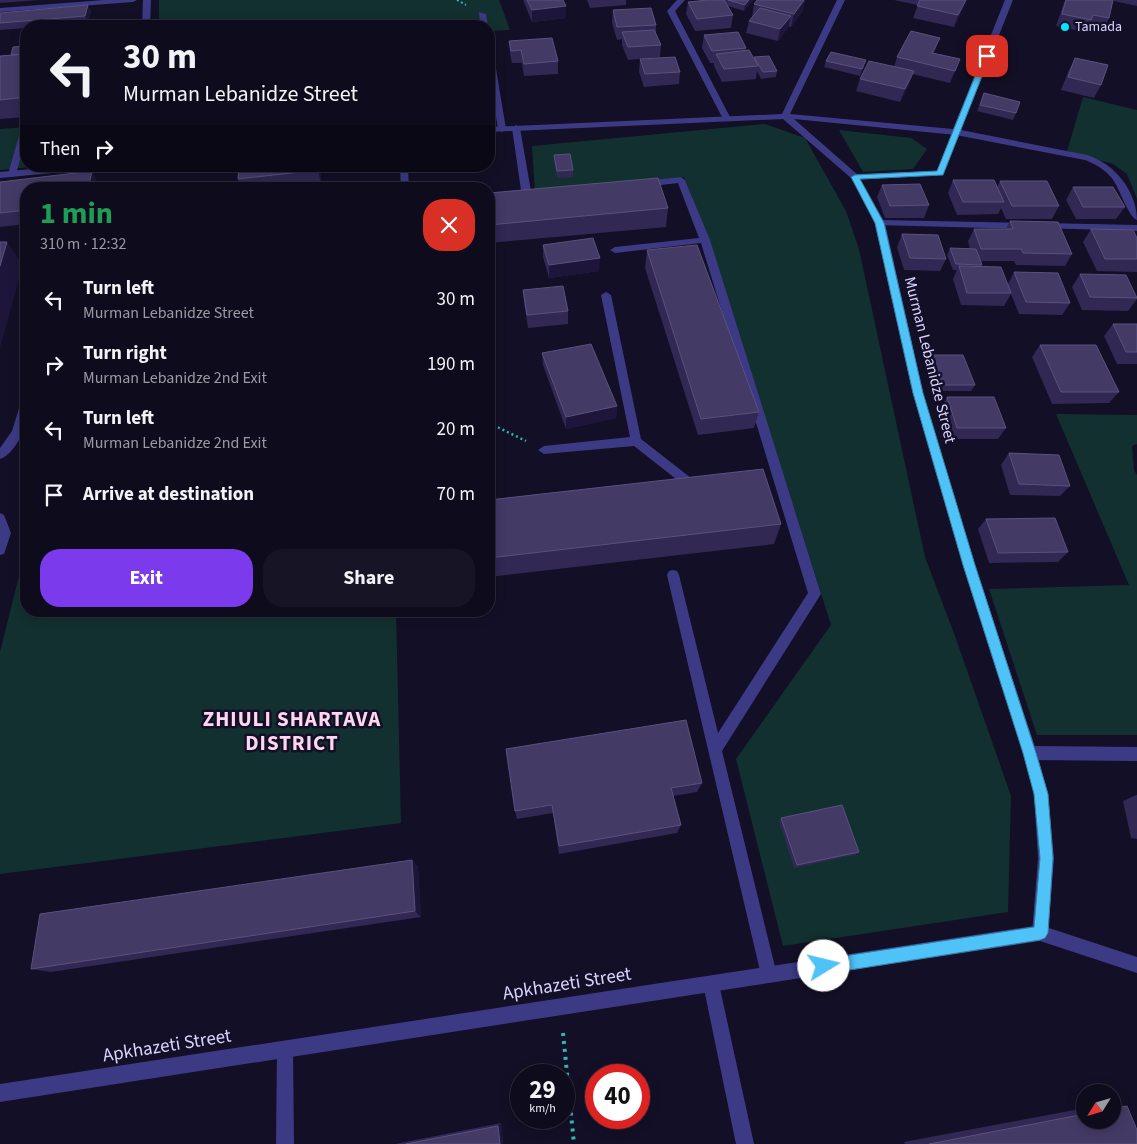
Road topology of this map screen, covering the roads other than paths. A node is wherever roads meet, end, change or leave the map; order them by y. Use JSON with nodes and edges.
{"nodes":[{"id":1,"x":134,"y":0,"type":"edge"},
{"id":2,"x":147,"y":0,"type":"edge"},
{"id":3,"x":681,"y":0,"type":"edge"},
{"id":4,"x":840,"y":0,"type":"edge"},
{"id":5,"x":1009,"y":0,"type":"edge"},
{"id":6,"x":0,"y":10,"type":"edge"},
{"id":7,"x":482,"y":14,"type":"dead end"},
{"id":8,"x":146,"y":20,"type":"edge"},
{"id":9,"x":483,"y":20,"type":"edge"},
{"id":10,"x":495,"y":87,"type":"edge"},
{"id":11,"x":784,"y":116,"type":"junction"},
{"id":12,"x":727,"y":119,"type":"junction"},
{"id":13,"x":516,"y":128,"type":"junction"},
{"id":14,"x":502,"y":129,"type":"junction"},
{"id":15,"x":495,"y":130,"type":"edge"},
{"id":16,"x":956,"y":132,"type":"junction"},
{"id":17,"x":20,"y":145,"type":"edge"},
{"id":18,"x":32,"y":172,"type":"edge"},
{"id":19,"x":12,"y":174,"type":"junction"},
{"id":20,"x":0,"y":175,"type":"edge"},
{"id":21,"x":855,"y":177,"type":"junction"},
{"id":22,"x":634,"y":185,"type":"edge"},
{"id":23,"x":527,"y":196,"type":"edge"},
{"id":24,"x":1137,"y":217,"type":"edge"},
{"id":25,"x":880,"y":223,"type":"junction"},
{"id":26,"x":1137,"y":228,"type":"edge"},
{"id":27,"x":705,"y":240,"type":"junction"},
{"id":28,"x":615,"y":250,"type":"dead end"},
{"id":29,"x":606,"y":295,"type":"dead end"},
{"id":30,"x":20,"y":429,"type":"edge"},
{"id":31,"x":636,"y":441,"type":"junction"},
{"id":32,"x":544,"y":450,"type":"road end"},
{"id":33,"x":0,"y":455,"type":"edge"},
{"id":34,"x":708,"y":481,"type":"edge"},
{"id":35,"x":0,"y":518,"type":"edge"},
{"id":36,"x":0,"y":550,"type":"edge"},
{"id":37,"x":673,"y":575,"type":"dead end"},
{"id":38,"x":715,"y":750,"type":"junction"},
{"id":39,"x":1030,"y":753,"type":"junction"},
{"id":40,"x":1137,"y":754,"type":"edge"},
{"id":41,"x":1040,"y":933,"type":"junction"},
{"id":42,"x":1137,"y":965,"type":"edge"},
{"id":43,"x":769,"y":975,"type":"junction"},
{"id":44,"x":711,"y":984,"type":"junction"},
{"id":45,"x":285,"y":1050,"type":"junction"},
{"id":46,"x":0,"y":1093,"type":"edge"},
{"id":47,"x":285,"y":1144,"type":"edge"},
{"id":48,"x":745,"y":1144,"type":"edge"}],
"edges":[{"from":1,"to":6,"type":"street"},
{"from":2,"to":8,"type":"street"},
{"from":3,"to":12,"type":"street"},
{"from":4,"to":11,"type":"street"},
{"from":5,"to":16,"type":"street"},
{"from":7,"to":9,"type":"street"},
{"from":10,"to":14,"type":"street"},
{"from":11,"to":12,"type":"street"},
{"from":11,"to":16,"type":"street"},
{"from":11,"to":21,"type":"street","name":"Murman Lebanidze Street"},
{"from":12,"to":13,"type":"street"},
{"from":13,"to":14,"type":"street"},
{"from":13,"to":23,"type":"street"},
{"from":14,"to":15,"type":"street"},
{"from":16,"to":21,"type":"street"},
{"from":16,"to":24,"type":"street"},
{"from":17,"to":19,"type":"street"},
{"from":18,"to":19,"type":"street"},
{"from":19,"to":20,"type":"street"},
{"from":21,"to":25,"type":"street","name":"Murman Lebanidze Street"},
{"from":22,"to":27,"type":"street"},
{"from":25,"to":26,"type":"street"},
{"from":25,"to":39,"type":"street","name":"Murman Lebanidze Street"},
{"from":27,"to":28,"type":"street"},
{"from":27,"to":38,"type":"street"},
{"from":29,"to":31,"type":"street"},
{"from":30,"to":33,"type":"street"},
{"from":31,"to":32,"type":"street"},
{"from":31,"to":34,"type":"street"},
{"from":35,"to":36,"type":"street"},
{"from":37,"to":38,"type":"street"},
{"from":38,"to":43,"type":"street"},
{"from":39,"to":40,"type":"street"},
{"from":39,"to":41,"type":"street","name":"Murman Lebanidze Street"},
{"from":41,"to":42,"type":"street","name":"Apkhazeti Street"},
{"from":41,"to":43,"type":"street","name":"Apkhazeti Street"},
{"from":43,"to":44,"type":"street","name":"Apkhazeti Street"},
{"from":44,"to":45,"type":"street","name":"Apkhazeti Street"},
{"from":44,"to":48,"type":"street"},
{"from":45,"to":46,"type":"street","name":"Apkhazeti Street"},
{"from":45,"to":47,"type":"street"}]}
